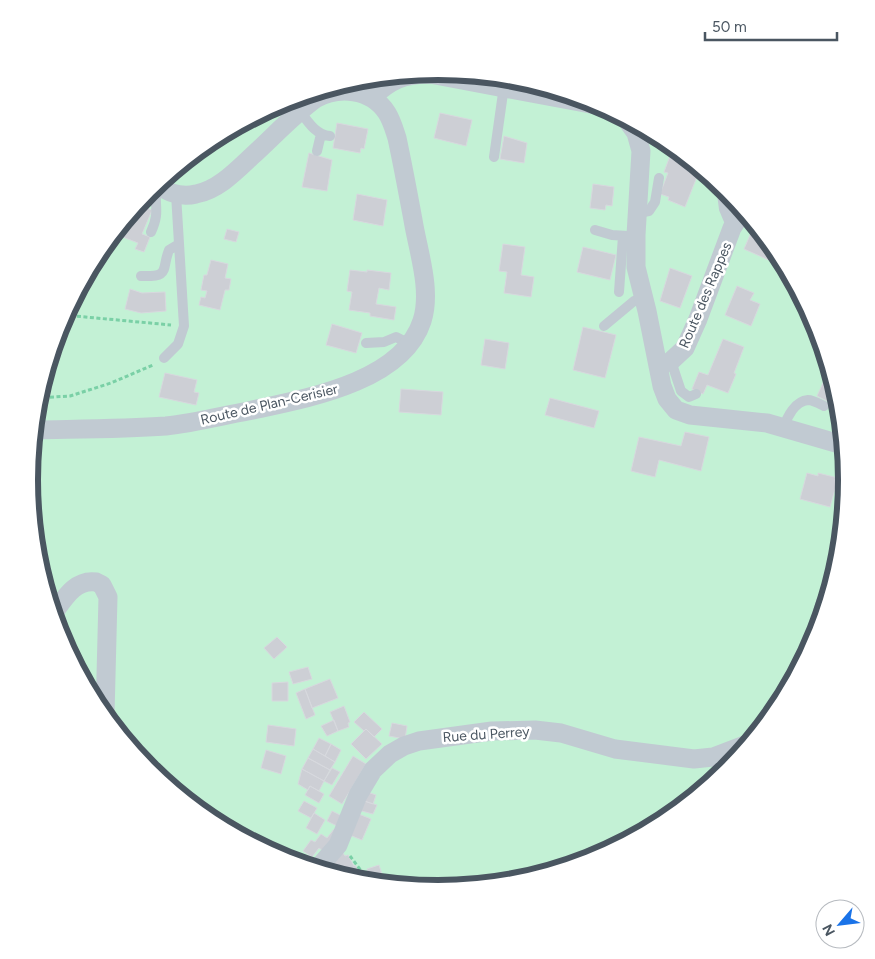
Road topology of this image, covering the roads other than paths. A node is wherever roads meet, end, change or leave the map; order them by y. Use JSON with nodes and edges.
{"nodes":[{"id":1,"x":387,"y":83,"type":"edge"},
{"id":2,"x":499,"y":84,"type":"edge"},
{"id":3,"x":504,"y":86,"type":"junction"},
{"id":4,"x":340,"y":92,"type":"edge"},
{"id":5,"x":547,"y":95,"type":"edge"},
{"id":6,"x":371,"y":98,"type":"junction"},
{"id":7,"x":315,"y":99,"type":"edge"},
{"id":8,"x":300,"y":111,"type":"junction"},
{"id":9,"x":635,"y":132,"type":"edge"},
{"id":10,"x":317,"y":151,"type":"dead end"},
{"id":11,"x":494,"y":157,"type":"dead end"},
{"id":12,"x":659,"y":178,"type":"dead end"},
{"id":13,"x":164,"y":189,"type":"edge"},
{"id":14,"x":176,"y":194,"type":"junction"},
{"id":15,"x":155,"y":197,"type":"edge"},
{"id":16,"x":723,"y":200,"type":"edge"},
{"id":17,"x":638,"y":213,"type":"junction"},
{"id":18,"x":739,"y":217,"type":"edge"},
{"id":19,"x":595,"y":230,"type":"dead end"},
{"id":20,"x":151,"y":232,"type":"dead end"},
{"id":21,"x":630,"y":236,"type":"junction"},
{"id":22,"x":179,"y":244,"type":"junction"},
{"id":23,"x":141,"y":276,"type":"dead end"},
{"id":24,"x":619,"y":292,"type":"dead end"},
{"id":25,"x":643,"y":297,"type":"junction"},
{"id":26,"x":604,"y":326,"type":"dead end"},
{"id":27,"x":366,"y":343,"type":"dead end"},
{"id":28,"x":410,"y":344,"type":"junction"},
{"id":29,"x":164,"y":358,"type":"road end"},
{"id":30,"x":664,"y":364,"type":"junction"},
{"id":31,"x":696,"y":394,"type":"dead end"},
{"id":32,"x":824,"y":406,"type":"dead end"},
{"id":33,"x":784,"y":427,"type":"junction"},
{"id":34,"x":41,"y":430,"type":"edge"},
{"id":35,"x":836,"y":443,"type":"edge"},
{"id":36,"x":59,"y":607,"type":"edge"},
{"id":37,"x":105,"y":702,"type":"edge"},
{"id":38,"x":731,"y":751,"type":"edge"},
{"id":39,"x":656,"y":755,"type":"junction"},
{"id":40,"x":715,"y":766,"type":"edge"},
{"id":41,"x":323,"y":862,"type":"edge"}],
"edges":[{"from":1,"to":6,"type":"street"},
{"from":2,"to":3,"type":"street"},
{"from":3,"to":5,"type":"street"},
{"from":3,"to":11,"type":"lane"},
{"from":4,"to":6,"type":"street"},
{"from":6,"to":28,"type":"street","name":"Route de Plan-Cerisier"},
{"from":7,"to":8,"type":"street"},
{"from":8,"to":10,"type":"lane"},
{"from":8,"to":14,"type":"street"},
{"from":9,"to":17,"type":"street"},
{"from":12,"to":17,"type":"lane"},
{"from":13,"to":14,"type":"street"},
{"from":14,"to":22,"type":"lane"},
{"from":15,"to":20,"type":"lane"},
{"from":16,"to":18,"type":"lane"},
{"from":17,"to":21,"type":"street"},
{"from":18,"to":30,"type":"street","name":"Route des Rappes"},
{"from":19,"to":21,"type":"lane"},
{"from":21,"to":24,"type":"lane"},
{"from":21,"to":25,"type":"street"},
{"from":22,"to":23,"type":"lane"},
{"from":22,"to":29,"type":"lane"},
{"from":25,"to":26,"type":"lane"},
{"from":25,"to":30,"type":"street"},
{"from":27,"to":28,"type":"lane"},
{"from":28,"to":34,"type":"street","name":"Route de Plan-Cerisier"},
{"from":30,"to":31,"type":"lane"},
{"from":30,"to":33,"type":"street"},
{"from":32,"to":33,"type":"lane"},
{"from":33,"to":35,"type":"street"},
{"from":36,"to":37,"type":"street"},
{"from":38,"to":39,"type":"street","name":"Rue du Perrey"},
{"from":39,"to":40,"type":"street"},
{"from":39,"to":41,"type":"street","name":"Rue du Perrey"}]}
